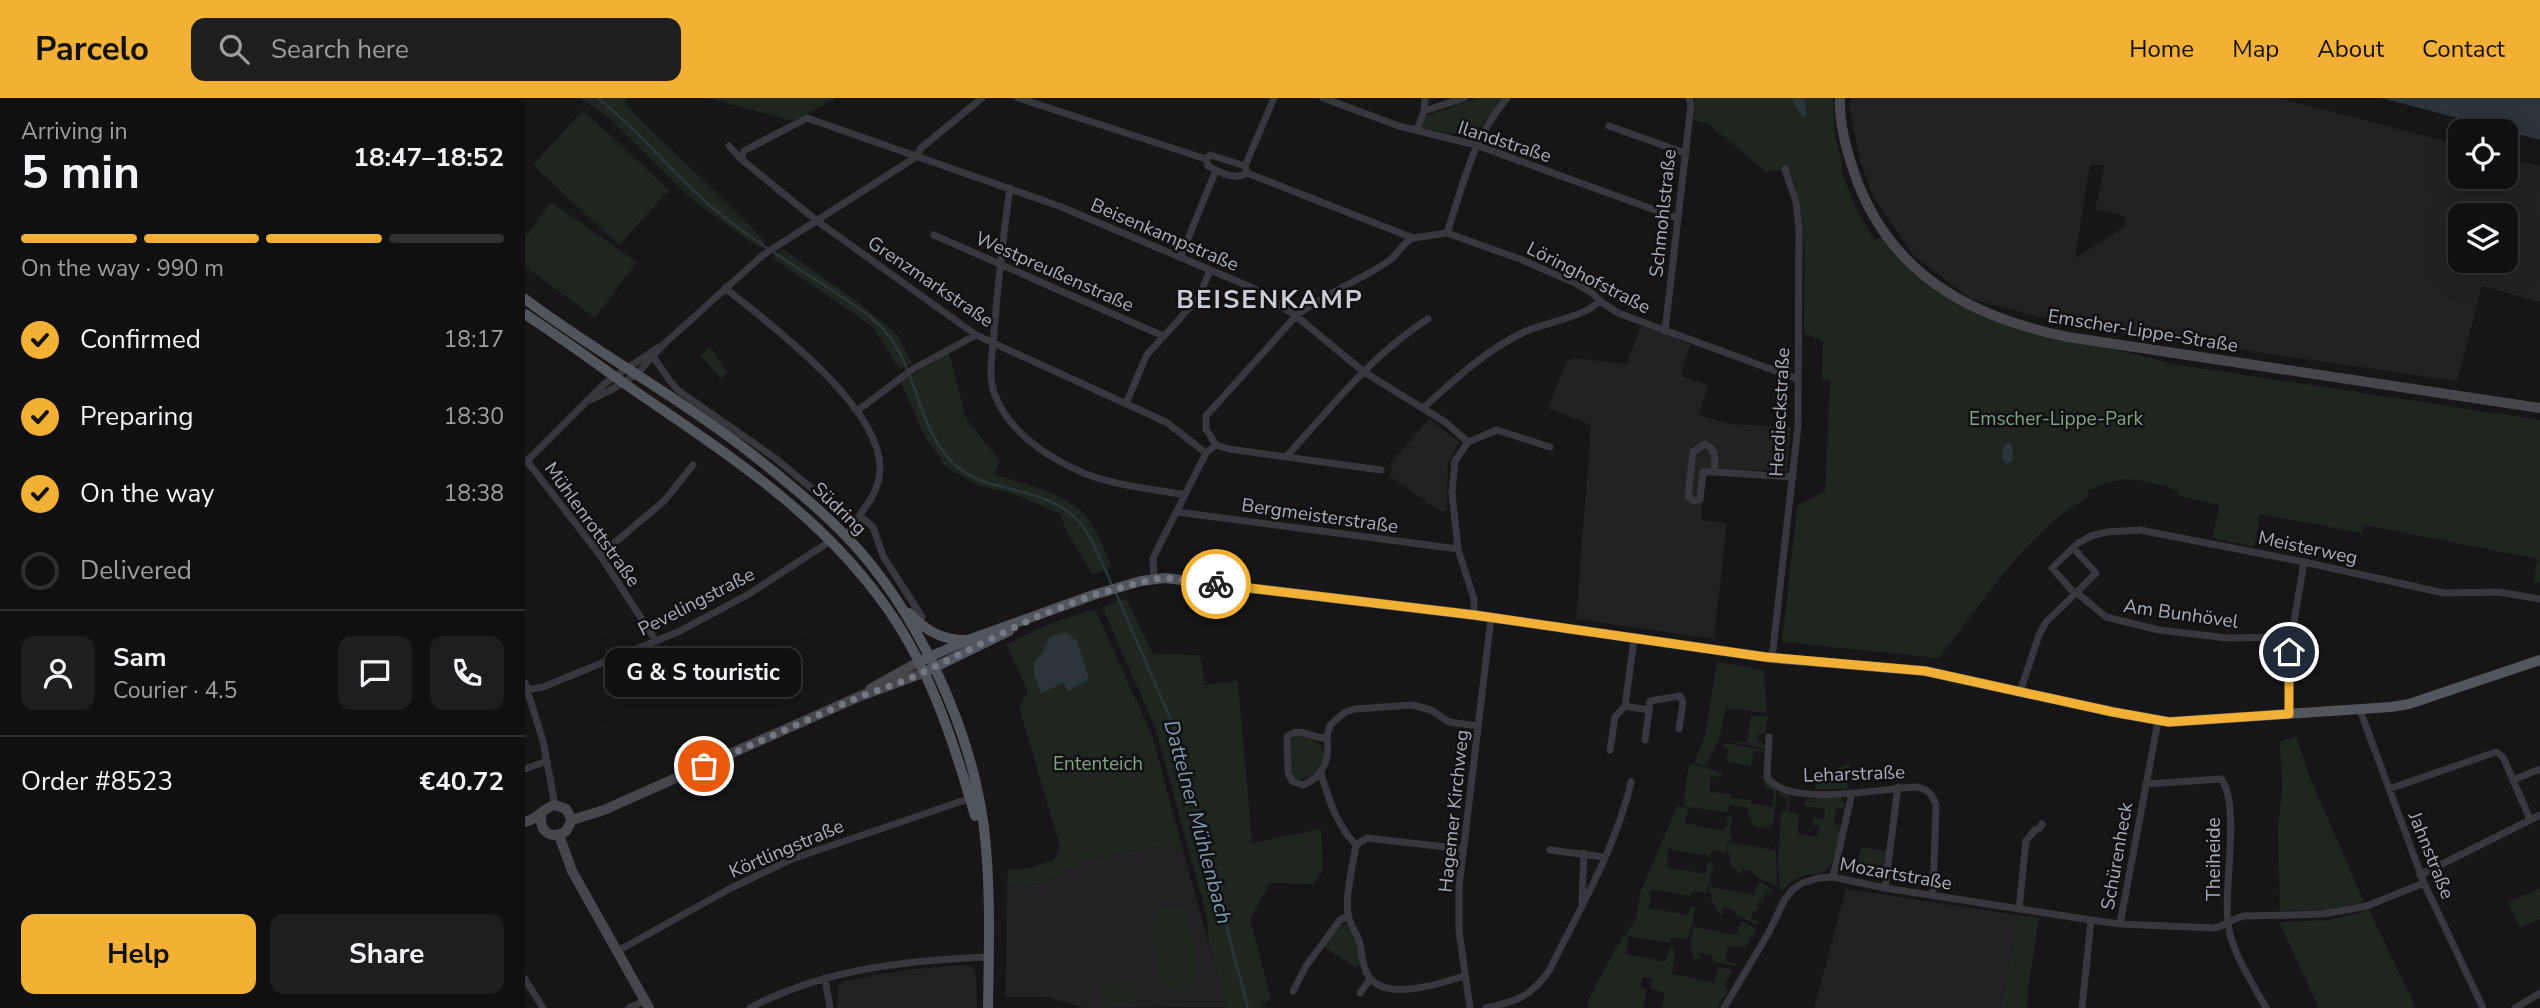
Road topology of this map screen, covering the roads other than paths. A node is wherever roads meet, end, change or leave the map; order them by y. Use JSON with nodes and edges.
{"nodes":[{"id":1,"x":982,"y":98,"type":"edge"},
{"id":2,"x":1018,"y":98,"type":"edge"},
{"id":3,"x":1274,"y":98,"type":"edge"},
{"id":4,"x":1323,"y":98,"type":"edge"},
{"id":5,"x":1425,"y":98,"type":"edge"},
{"id":6,"x":1464,"y":98,"type":"edge"},
{"id":7,"x":1507,"y":98,"type":"edge"},
{"id":8,"x":1689,"y":98,"type":"edge"},
{"id":9,"x":1840,"y":98,"type":"edge"},
{"id":10,"x":1846,"y":98,"type":"edge"},
{"id":11,"x":1336,"y":100,"type":"edge"},
{"id":12,"x":1424,"y":111,"type":"junction"},
{"id":13,"x":1609,"y":126,"type":"dead end"},
{"id":14,"x":1844,"y":128,"type":"junction"},
{"id":15,"x":1417,"y":130,"type":"junction"},
{"id":16,"x":1476,"y":145,"type":"junction"},
{"id":17,"x":729,"y":146,"type":"dead end"},
{"id":18,"x":1685,"y":153,"type":"junction"},
{"id":19,"x":916,"y":157,"type":"junction"},
{"id":20,"x":741,"y":159,"type":"junction"},
{"id":21,"x":1206,"y":159,"type":"junction"},
{"id":22,"x":1785,"y":169,"type":"dead end"},
{"id":23,"x":1216,"y":170,"type":"junction"},
{"id":24,"x":1246,"y":170,"type":"junction"},
{"id":25,"x":1010,"y":188,"type":"junction"},
{"id":26,"x":1677,"y":218,"type":"junction"},
{"id":27,"x":817,"y":221,"type":"junction"},
{"id":28,"x":1447,"y":233,"type":"junction"},
{"id":29,"x":934,"y":235,"type":"dead end"},
{"id":30,"x":1413,"y":238,"type":"junction"},
{"id":31,"x":1180,"y":258,"type":"junction"},
{"id":32,"x":999,"y":265,"type":"junction"},
{"id":33,"x":1210,"y":270,"type":"junction"},
{"id":34,"x":725,"y":288,"type":"junction"},
{"id":35,"x":525,"y":299,"type":"edge"},
{"id":36,"x":1600,"y":301,"type":"junction"},
{"id":37,"x":525,"y":314,"type":"edge"},
{"id":38,"x":1296,"y":316,"type":"junction"},
{"id":39,"x":1428,"y":319,"type":"dead end"},
{"id":40,"x":1665,"y":331,"type":"junction"},
{"id":41,"x":976,"y":335,"type":"junction"},
{"id":42,"x":1163,"y":336,"type":"junction"},
{"id":43,"x":993,"y":343,"type":"junction"},
{"id":44,"x":664,"y":344,"type":"junction"},
{"id":45,"x":654,"y":358,"type":"junction"},
{"id":46,"x":626,"y":367,"type":"junction"},
{"id":47,"x":1364,"y":372,"type":"junction"},
{"id":48,"x":637,"y":374,"type":"junction"},
{"id":49,"x":619,"y":379,"type":"junction"},
{"id":50,"x":1798,"y":379,"type":"junction"},
{"id":51,"x":1126,"y":404,"type":"junction"},
{"id":52,"x":1423,"y":408,"type":"junction"},
{"id":53,"x":2540,"y":408,"type":"edge"},
{"id":54,"x":857,"y":411,"type":"junction"},
{"id":55,"x":1468,"y":442,"type":"junction"},
{"id":56,"x":1216,"y":445,"type":"junction"},
{"id":57,"x":1550,"y":447,"type":"dead end"},
{"id":58,"x":1206,"y":453,"type":"junction"},
{"id":59,"x":1286,"y":457,"type":"junction"},
{"id":60,"x":526,"y":462,"type":"edge"},
{"id":61,"x":693,"y":465,"type":"dead end"},
{"id":62,"x":1381,"y":470,"type":"dead end"},
{"id":63,"x":1714,"y":472,"type":"junction"},
{"id":64,"x":1793,"y":477,"type":"junction"},
{"id":65,"x":1185,"y":495,"type":"junction"},
{"id":66,"x":1177,"y":512,"type":"junction"},
{"id":67,"x":858,"y":518,"type":"junction"},
{"id":68,"x":846,"y":536,"type":"junction"},
{"id":69,"x":832,"y":540,"type":"junction"},
{"id":70,"x":2073,"y":548,"type":"junction"},
{"id":71,"x":1458,"y":549,"type":"junction"},
{"id":72,"x":600,"y":555,"type":"junction"},
{"id":73,"x":2304,"y":562,"type":"junction"},
{"id":74,"x":1154,"y":579,"type":"junction"},
{"id":75,"x":2076,"y":593,"type":"junction"},
{"id":76,"x":895,"y":598,"type":"junction"},
{"id":77,"x":2540,"y":599,"type":"edge"},
{"id":78,"x":1474,"y":615,"type":"junction"},
{"id":79,"x":922,"y":617,"type":"dead end"},
{"id":80,"x":1036,"y":617,"type":"junction"},
{"id":81,"x":1491,"y":618,"type":"junction"},
{"id":82,"x":2291,"y":637,"type":"junction"},
{"id":83,"x":968,"y":640,"type":"junction"},
{"id":84,"x":1634,"y":640,"type":"junction"},
{"id":85,"x":656,"y":641,"type":"junction"},
{"id":86,"x":1772,"y":658,"type":"junction"},
{"id":87,"x":2540,"y":660,"type":"edge"},
{"id":88,"x":926,"y":665,"type":"junction"},
{"id":89,"x":526,"y":688,"type":"edge"},
{"id":90,"x":2020,"y":692,"type":"junction"},
{"id":91,"x":1625,"y":706,"type":"junction"},
{"id":92,"x":1649,"y":710,"type":"junction"},
{"id":93,"x":2360,"y":710,"type":"junction"},
{"id":94,"x":2289,"y":714,"type":"junction"},
{"id":95,"x":2158,"y":720,"type":"junction"},
{"id":96,"x":1478,"y":726,"type":"junction"},
{"id":97,"x":1679,"y":729,"type":"dead end"},
{"id":98,"x":1327,"y":736,"type":"junction"},
{"id":99,"x":1769,"y":737,"type":"dead end"},
{"id":100,"x":1645,"y":740,"type":"dead end"},
{"id":101,"x":1610,"y":750,"type":"dead end"},
{"id":102,"x":547,"y":761,"type":"junction"},
{"id":103,"x":525,"y":769,"type":"edge"},
{"id":104,"x":2540,"y":769,"type":"edge"},
{"id":105,"x":1321,"y":774,"type":"junction"},
{"id":106,"x":2513,"y":780,"type":"junction"},
{"id":107,"x":1631,"y":782,"type":"dead end"},
{"id":108,"x":2146,"y":784,"type":"junction"},
{"id":109,"x":1898,"y":787,"type":"junction"},
{"id":110,"x":2389,"y":789,"type":"junction"},
{"id":111,"x":1852,"y":793,"type":"junction"},
{"id":112,"x":974,"y":797,"type":"junction"},
{"id":113,"x":555,"y":805,"type":"junction"},
{"id":114,"x":2540,"y":815,"type":"edge"},
{"id":115,"x":2530,"y":819,"type":"junction"},
{"id":116,"x":572,"y":820,"type":"junction"},
{"id":117,"x":525,"y":822,"type":"edge"},
{"id":118,"x":541,"y":822,"type":"junction"},
{"id":119,"x":2042,"y":824,"type":"dead end"},
{"id":120,"x":525,"y":828,"type":"edge"},
{"id":121,"x":559,"y":835,"type":"junction"},
{"id":122,"x":1356,"y":845,"type":"junction"},
{"id":123,"x":1462,"y":849,"type":"junction"},
{"id":124,"x":1550,"y":850,"type":"dead end"},
{"id":125,"x":1584,"y":853,"type":"junction"},
{"id":126,"x":1604,"y":857,"type":"junction"},
{"id":127,"x":2420,"y":875,"type":"junction"},
{"id":128,"x":1833,"y":877,"type":"junction"},
{"id":129,"x":2424,"y":883,"type":"junction"},
{"id":130,"x":1885,"y":888,"type":"junction"},
{"id":131,"x":1933,"y":895,"type":"junction"},
{"id":132,"x":1582,"y":904,"type":"junction"},
{"id":133,"x":2019,"y":909,"type":"junction"},
{"id":134,"x":1348,"y":916,"type":"junction"},
{"id":135,"x":2091,"y":920,"type":"junction"},
{"id":136,"x":2120,"y":924,"type":"junction"},
{"id":137,"x":2228,"y":924,"type":"junction"},
{"id":138,"x":616,"y":952,"type":"junction"},
{"id":139,"x":989,"y":957,"type":"junction"},
{"id":140,"x":1464,"y":976,"type":"junction"},
{"id":141,"x":825,"y":978,"type":"junction"},
{"id":142,"x":525,"y":979,"type":"edge"},
{"id":143,"x":1370,"y":979,"type":"junction"},
{"id":144,"x":1293,"y":991,"type":"dead end"},
{"id":145,"x":1360,"y":993,"type":"dead end"},
{"id":146,"x":2540,"y":993,"type":"edge"},
{"id":147,"x":647,"y":1004,"type":"edge"},
{"id":148,"x":543,"y":1008,"type":"edge"},
{"id":149,"x":629,"y":1008,"type":"edge"},
{"id":150,"x":750,"y":1008,"type":"edge"},
{"id":151,"x":830,"y":1008,"type":"edge"},
{"id":152,"x":988,"y":1008,"type":"edge"},
{"id":153,"x":1470,"y":1008,"type":"edge"},
{"id":154,"x":1486,"y":1008,"type":"edge"},
{"id":155,"x":1724,"y":1008,"type":"edge"},
{"id":156,"x":2082,"y":1008,"type":"edge"},
{"id":157,"x":2266,"y":1008,"type":"edge"},
{"id":158,"x":2483,"y":1008,"type":"edge"},
{"id":159,"x":2515,"y":1008,"type":"edge"}],
"edges":[{"from":1,"to":19,"type":"street"},
{"from":2,"to":21,"type":"street","name":"Löringhofstraße"},
{"from":3,"to":24,"type":"street"},
{"from":4,"to":11,"type":"street","name":"Ilandstraße"},
{"from":5,"to":12,"type":"street"},
{"from":6,"to":12,"type":"street"},
{"from":7,"to":16,"type":"street"},
{"from":8,"to":18,"type":"street","name":"Schmohlstraße"},
{"from":9,"to":14,"type":"street","name":"Emscher-Lippe-Straße"},
{"from":10,"to":14,"type":"street","name":"Emscher-Lippe-Straße"},
{"from":11,"to":15,"type":"street","name":"Ilandstraße"},
{"from":12,"to":15,"type":"street"},
{"from":13,"to":18,"type":"street"},
{"from":14,"to":53,"type":"street","name":"Emscher-Lippe-Straße"},
{"from":15,"to":16,"type":"street","name":"Ilandstraße"},
{"from":16,"to":26,"type":"street","name":"Ilandstraße"},
{"from":16,"to":28,"type":"street"},
{"from":17,"to":20,"type":"street","name":"Grenzmarkstraße"},
{"from":18,"to":26,"type":"street","name":"Schmohlstraße"},
{"from":19,"to":20,"type":"street","name":"Beisenkampstraße"},
{"from":19,"to":25,"type":"street","name":"Beisenkampstraße"},
{"from":19,"to":27,"type":"street"},
{"from":20,"to":27,"type":"street","name":"Grenzmarkstraße"},
{"from":21,"to":23,"type":"street","name":"Löringhofstraße"},
{"from":21,"to":24,"type":"street","name":"Löringhofstraße"},
{"from":22,"to":50,"type":"street","name":"Herdieckstraße"},
{"from":23,"to":24,"type":"street","name":"Löringhofstraße"},
{"from":23,"to":31,"type":"street"},
{"from":24,"to":30,"type":"street","name":"Löringhofstraße"},
{"from":25,"to":31,"type":"street","name":"Beisenkampstraße"},
{"from":25,"to":32,"type":"street"},
{"from":26,"to":40,"type":"street","name":"Schmohlstraße"},
{"from":27,"to":34,"type":"street"},
{"from":27,"to":41,"type":"street","name":"Grenzmarkstraße"},
{"from":28,"to":30,"type":"street","name":"Löringhofstraße"},
{"from":28,"to":36,"type":"street","name":"Löringhofstraße"},
{"from":29,"to":32,"type":"street","name":"Westpreußenstraße"},
{"from":30,"to":38,"type":"street"},
{"from":31,"to":33,"type":"street","name":"Beisenkampstraße"},
{"from":32,"to":42,"type":"street","name":"Westpreußenstraße"},
{"from":32,"to":43,"type":"street"},
{"from":33,"to":38,"type":"street","name":"Beisenkampstraße"},
{"from":33,"to":42,"type":"street"},
{"from":34,"to":44,"type":"street"},
{"from":34,"to":54,"type":"street"},
{"from":35,"to":46,"type":"main road","name":"Südring"},
{"from":36,"to":40,"type":"street","name":"Löringhofstraße"},
{"from":36,"to":52,"type":"street"},
{"from":37,"to":49,"type":"main road","name":"Südring"},
{"from":38,"to":47,"type":"street","name":"Beisenkampstraße"},
{"from":38,"to":56,"type":"street"},
{"from":39,"to":47,"type":"street"},
{"from":40,"to":50,"type":"street","name":"Löringhofstraße"},
{"from":41,"to":43,"type":"street","name":"Grenzmarkstraße"},
{"from":41,"to":54,"type":"street"},
{"from":42,"to":51,"type":"street"},
{"from":43,"to":51,"type":"street","name":"Grenzmarkstraße"},
{"from":43,"to":65,"type":"street"},
{"from":44,"to":45,"type":"street"},
{"from":44,"to":46,"type":"street"},
{"from":45,"to":48,"type":"street"},
{"from":45,"to":67,"type":"street","name":"Südring"},
{"from":46,"to":48,"type":"main road","name":"Südring"},
{"from":46,"to":49,"type":"street"},
{"from":47,"to":52,"type":"street","name":"Beisenkampstraße"},
{"from":47,"to":59,"type":"street"},
{"from":48,"to":49,"type":"street"},
{"from":48,"to":68,"type":"main road","name":"Südring"},
{"from":49,"to":60,"type":"street"},
{"from":49,"to":69,"type":"main road","name":"Südring"},
{"from":50,"to":64,"type":"street","name":"Herdieckstraße"},
{"from":51,"to":58,"type":"street","name":"Grenzmarkstraße"},
{"from":52,"to":55,"type":"street","name":"Beisenkampstraße"},
{"from":54,"to":67,"type":"street"},
{"from":55,"to":57,"type":"street"},
{"from":55,"to":71,"type":"street"},
{"from":56,"to":58,"type":"street"},
{"from":56,"to":59,"type":"street"},
{"from":58,"to":65,"type":"street"},
{"from":59,"to":62,"type":"street"},
{"from":60,"to":72,"type":"street","name":"Mühlenrottstraße"},
{"from":61,"to":72,"type":"street"},
{"from":63,"to":63,"type":"street"},
{"from":63,"to":64,"type":"street"},
{"from":64,"to":86,"type":"street","name":"Herdieckstraße"},
{"from":65,"to":66,"type":"street"},
{"from":66,"to":71,"type":"street","name":"Bergmeisterstraße"},
{"from":66,"to":74,"type":"street"},
{"from":67,"to":68,"type":"street"},
{"from":67,"to":79,"type":"street","name":"Südring"},
{"from":68,"to":76,"type":"main road","name":"Südring"},
{"from":69,"to":85,"type":"street","name":"Pevelingstraße"},
{"from":69,"to":88,"type":"main road","name":"Südring"},
{"from":70,"to":73,"type":"street","name":"Meisterweg"},
{"from":70,"to":75,"type":"street"},
{"from":70,"to":75,"type":"street","name":"Meisterweg"},
{"from":71,"to":78,"type":"street"},
{"from":72,"to":85,"type":"street","name":"Mühlenrottstraße"},
{"from":73,"to":77,"type":"street","name":"Meisterweg"},
{"from":73,"to":82,"type":"street"},
{"from":74,"to":78,"type":"main road"},
{"from":74,"to":80,"type":"main road"},
{"from":75,"to":82,"type":"street","name":"Am Bunhövel"},
{"from":75,"to":90,"type":"street"},
{"from":76,"to":83,"type":"main road"},
{"from":76,"to":88,"type":"main road","name":"Südring"},
{"from":78,"to":81,"type":"main road"},
{"from":80,"to":83,"type":"main road"},
{"from":80,"to":88,"type":"main road"},
{"from":81,"to":84,"type":"main road"},
{"from":81,"to":96,"type":"street","name":"Hagemer Kirchweg"},
{"from":82,"to":94,"type":"street"},
{"from":83,"to":88,"type":"main road"},
{"from":84,"to":86,"type":"main road"},
{"from":84,"to":91,"type":"street"},
{"from":85,"to":89,"type":"street","name":"Pevelingstraße"},
{"from":86,"to":90,"type":"main road"},
{"from":87,"to":93,"type":"main road"},
{"from":88,"to":112,"type":"main road","name":"Südring"},
{"from":88,"to":116,"type":"street"},
{"from":89,"to":102,"type":"street"},
{"from":90,"to":95,"type":"main road"},
{"from":91,"to":92,"type":"street"},
{"from":91,"to":101,"type":"street"},
{"from":92,"to":97,"type":"street"},
{"from":92,"to":100,"type":"street"},
{"from":93,"to":94,"type":"main road"},
{"from":93,"to":110,"type":"street","name":"Jahnstraße"},
{"from":94,"to":95,"type":"main road"},
{"from":95,"to":108,"type":"street","name":"Schürenheck"},
{"from":96,"to":98,"type":"street"},
{"from":96,"to":123,"type":"street","name":"Hagemer Kirchweg"},
{"from":98,"to":105,"type":"street"},
{"from":98,"to":105,"type":"street"},
{"from":99,"to":111,"type":"street","name":"Leharstraße"},
{"from":102,"to":103,"type":"street"},
{"from":102,"to":113,"type":"street"},
{"from":104,"to":106,"type":"street"},
{"from":105,"to":122,"type":"street"},
{"from":106,"to":110,"type":"street"},
{"from":106,"to":115,"type":"street"},
{"from":107,"to":126,"type":"street"},
{"from":108,"to":136,"type":"street","name":"Schürenheck"},
{"from":108,"to":137,"type":"street","name":"Theiheide"},
{"from":109,"to":111,"type":"street","name":"Leharstraße"},
{"from":109,"to":130,"type":"street"},
{"from":109,"to":131,"type":"street","name":"Leharstraße"},
{"from":110,"to":127,"type":"street","name":"Jahnstraße"},
{"from":111,"to":128,"type":"street"},
{"from":112,"to":138,"type":"street","name":"Körtlingstraße"},
{"from":112,"to":139,"type":"main road","name":"Südring"},
{"from":113,"to":116,"type":"street"},
{"from":113,"to":118,"type":"street"},
{"from":114,"to":115,"type":"street"},
{"from":115,"to":127,"type":"street"},
{"from":116,"to":121,"type":"street"},
{"from":117,"to":118,"type":"street"},
{"from":118,"to":120,"type":"street"},
{"from":118,"to":121,"type":"street"},
{"from":119,"to":133,"type":"street"},
{"from":121,"to":138,"type":"street"},
{"from":122,"to":123,"type":"street"},
{"from":122,"to":134,"type":"street"},
{"from":123,"to":140,"type":"street","name":"Hagemer Kirchweg"},
{"from":124,"to":125,"type":"street"},
{"from":125,"to":126,"type":"street"},
{"from":125,"to":132,"type":"street"},
{"from":126,"to":132,"type":"street"},
{"from":127,"to":129,"type":"street","name":"Jahnstraße"},
{"from":128,"to":130,"type":"street","name":"Mozartstraße"},
{"from":128,"to":155,"type":"street","name":"Mozartstraße"},
{"from":129,"to":137,"type":"street"},
{"from":129,"to":158,"type":"street","name":"Jahnstraße"},
{"from":130,"to":131,"type":"street","name":"Mozartstraße"},
{"from":131,"to":133,"type":"street","name":"Mozartstraße"},
{"from":132,"to":154,"type":"street"},
{"from":133,"to":135,"type":"street","name":"Mozartstraße"},
{"from":134,"to":143,"type":"street"},
{"from":134,"to":144,"type":"street"},
{"from":135,"to":136,"type":"street","name":"Schürenheck"},
{"from":135,"to":156,"type":"street","name":"Schürenheck"},
{"from":136,"to":137,"type":"street"},
{"from":137,"to":157,"type":"street","name":"Theiheide"},
{"from":138,"to":147,"type":"street"},
{"from":139,"to":141,"type":"street"},
{"from":139,"to":152,"type":"main road","name":"Südring"},
{"from":140,"to":143,"type":"street"},
{"from":140,"to":153,"type":"street","name":"Hagemer Kirchweg"},
{"from":141,"to":150,"type":"street"},
{"from":141,"to":151,"type":"street"},
{"from":142,"to":148,"type":"street"},
{"from":143,"to":145,"type":"street"},
{"from":146,"to":159,"type":"street"},
{"from":147,"to":149,"type":"street"}]}
